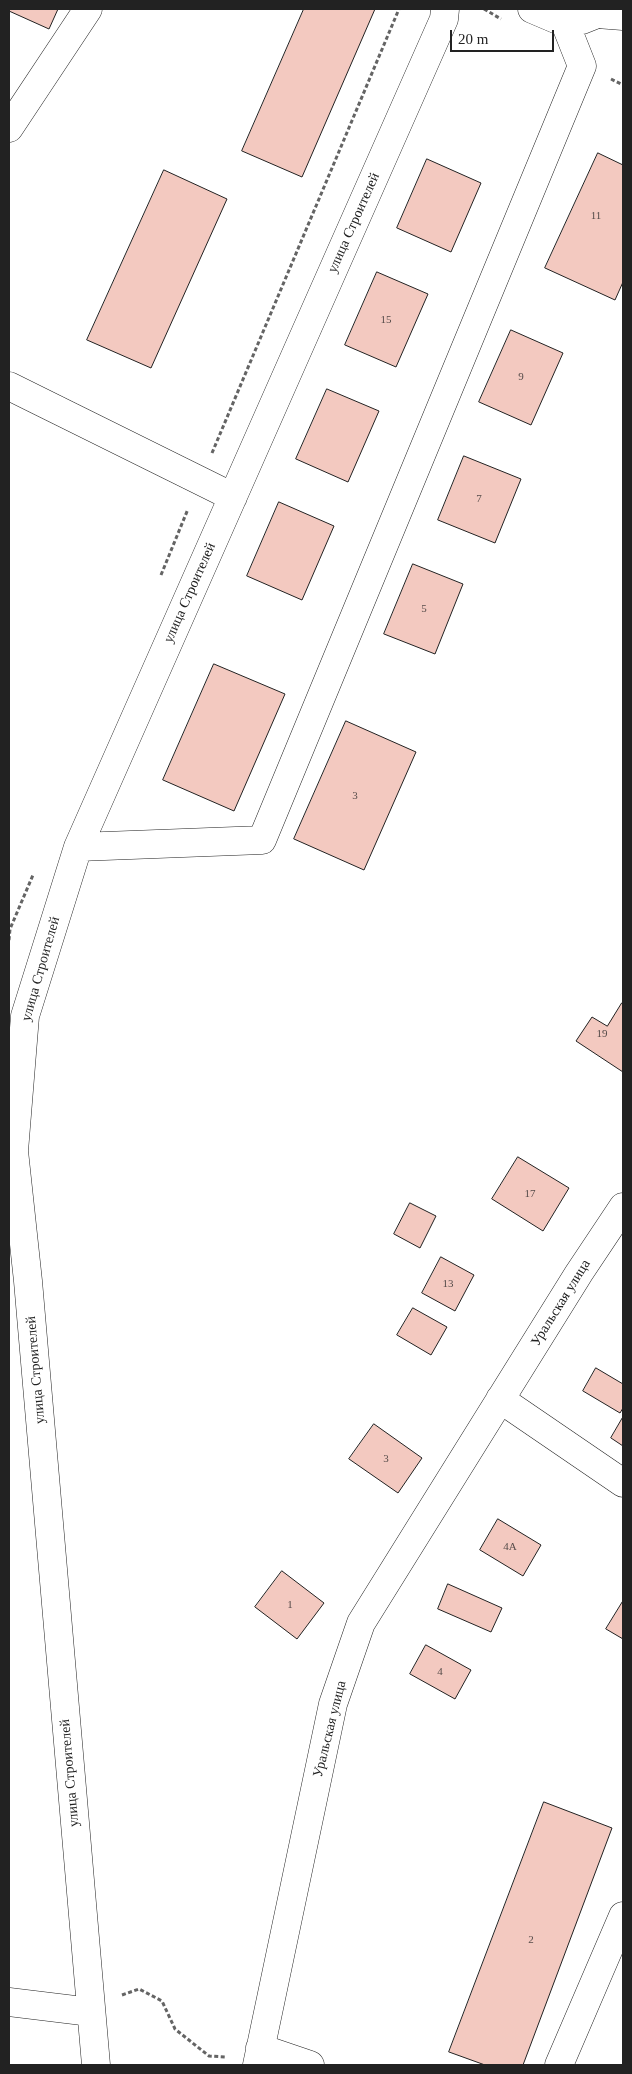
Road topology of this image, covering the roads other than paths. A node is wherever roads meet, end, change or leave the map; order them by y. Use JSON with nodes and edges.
{"nodes":[{"id":1,"x":88,"y":9,"type":"edge"},
{"id":2,"x":445,"y":9,"type":"edge"},
{"id":3,"x":532,"y":9,"type":"edge"},
{"id":4,"x":609,"y":13,"type":"edge"},
{"id":5,"x":565,"y":23,"type":"junction"},
{"id":6,"x":9,"y":128,"type":"edge"},
{"id":7,"x":9,"y":386,"type":"edge"},
{"id":8,"x":232,"y":496,"type":"junction"},
{"id":9,"x":78,"y":847,"type":"junction"},
{"id":10,"x":17,"y":1014,"type":"edge"},
{"id":11,"x":623,"y":1208,"type":"edge"},
{"id":12,"x":19,"y":1280,"type":"edge"},
{"id":13,"x":500,"y":1399,"type":"junction"},
{"id":14,"x":623,"y":1483,"type":"edge"},
{"id":15,"x":623,"y":1916,"type":"edge"},
{"id":16,"x":9,"y":2002,"type":"edge"},
{"id":17,"x":91,"y":2012,"type":"junction"},
{"id":18,"x":258,"y":2056,"type":"edge"},
{"id":19,"x":96,"y":2065,"type":"edge"},
{"id":20,"x":310,"y":2065,"type":"edge"},
{"id":21,"x":559,"y":2065,"type":"edge"}],
"edges":[{"from":1,"to":6,"type":"street"},
{"from":2,"to":8,"type":"street","name":"улица Строителей"},
{"from":3,"to":5,"type":"street"},
{"from":4,"to":5,"type":"street"},
{"from":5,"to":9,"type":"street"},
{"from":7,"to":8,"type":"street"},
{"from":8,"to":9,"type":"street","name":"улица Строителей"},
{"from":9,"to":10,"type":"street","name":"улица Строителей"},
{"from":10,"to":12,"type":"street","name":"улица Строителей"},
{"from":11,"to":13,"type":"street","name":"Уральская улица"},
{"from":12,"to":17,"type":"street","name":"улица Строителей"},
{"from":13,"to":14,"type":"street"},
{"from":13,"to":18,"type":"street","name":"Уральская улица"},
{"from":15,"to":21,"type":"street"},
{"from":16,"to":17,"type":"street"},
{"from":17,"to":19,"type":"street","name":"улица Строителей"},
{"from":18,"to":20,"type":"street"}]}
